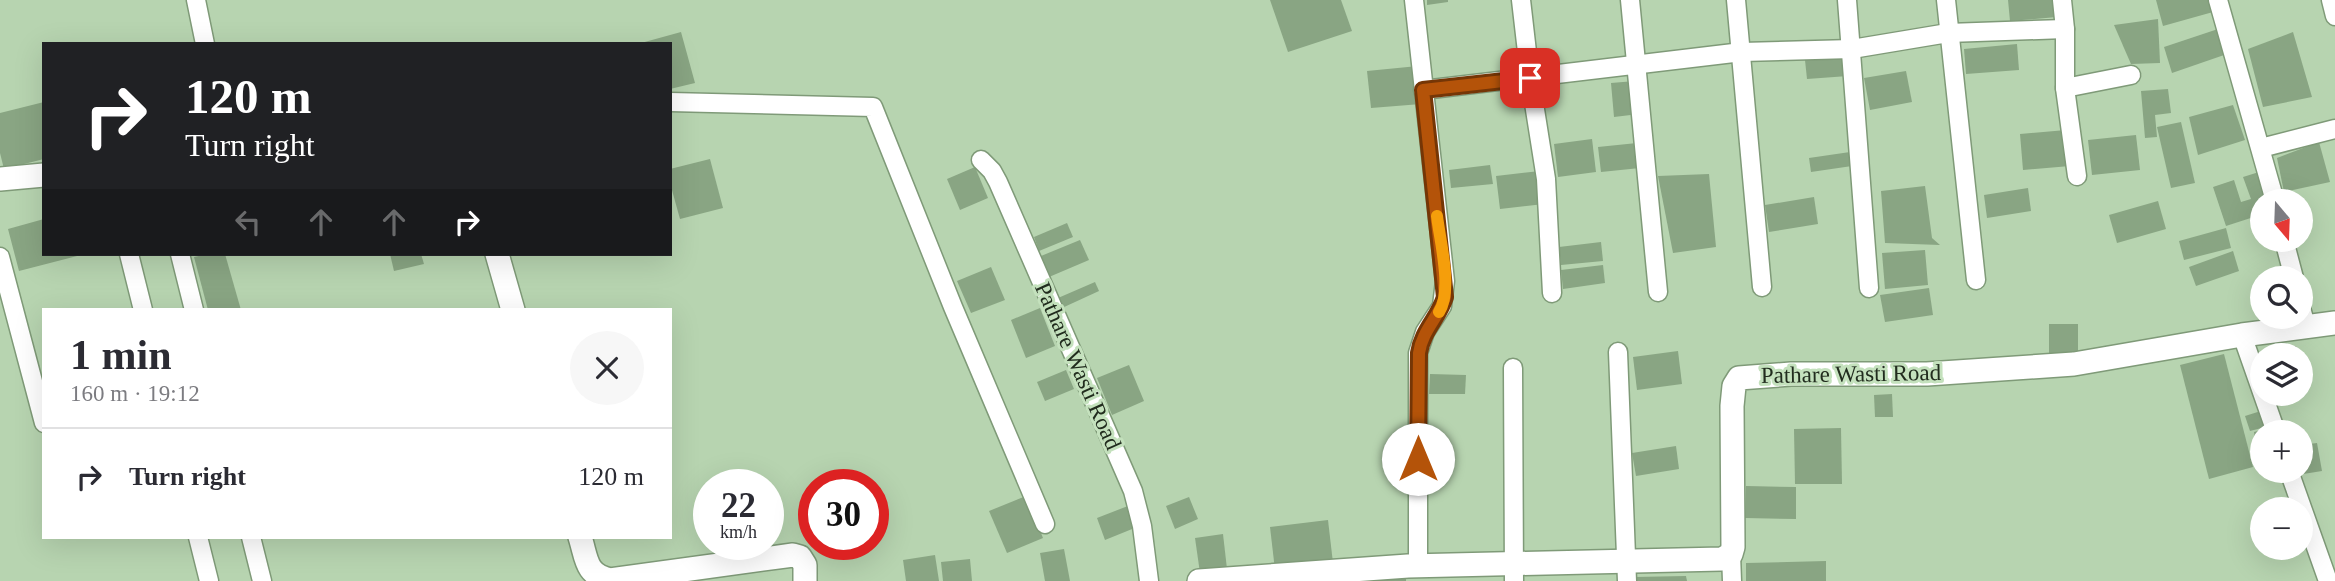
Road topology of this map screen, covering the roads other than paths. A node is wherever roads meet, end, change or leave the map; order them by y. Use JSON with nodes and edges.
{"nodes":[{"id":1,"x":196,"y":0,"type":"edge"},
{"id":2,"x":1414,"y":0,"type":"edge"},
{"id":3,"x":1521,"y":0,"type":"edge"},
{"id":4,"x":1630,"y":0,"type":"edge"},
{"id":5,"x":1736,"y":0,"type":"edge"},
{"id":6,"x":1847,"y":0,"type":"edge"},
{"id":7,"x":1946,"y":0,"type":"edge"},
{"id":8,"x":2062,"y":0,"type":"edge"},
{"id":9,"x":2218,"y":0,"type":"edge"},
{"id":10,"x":2331,"y":0,"type":"edge"},
{"id":11,"x":2335,"y":16,"type":"edge"},
{"id":12,"x":2065,"y":29,"type":"junction"},
{"id":13,"x":1948,"y":33,"type":"junction"},
{"id":14,"x":205,"y":42,"type":"edge"},
{"id":15,"x":1852,"y":49,"type":"junction"},
{"id":16,"x":1742,"y":52,"type":"junction"},
{"id":17,"x":1636,"y":65,"type":"junction"},
{"id":18,"x":2131,"y":75,"type":"dead end"},
{"id":19,"x":1530,"y":78,"type":"junction"},
{"id":20,"x":2065,"y":88,"type":"junction"},
{"id":21,"x":1423,"y":90,"type":"junction"},
{"id":22,"x":672,"y":102,"type":"edge"},
{"id":23,"x":2335,"y":129,"type":"edge"},
{"id":24,"x":2261,"y":148,"type":"junction"},
{"id":25,"x":981,"y":160,"type":"dead end"},
{"id":26,"x":42,"y":174,"type":"edge"},
{"id":27,"x":2077,"y":176,"type":"dead end"},
{"id":28,"x":0,"y":179,"type":"edge"},
{"id":29,"x":2271,"y":189,"type":"edge"},
{"id":30,"x":130,"y":256,"type":"edge"},
{"id":31,"x":180,"y":256,"type":"edge"},
{"id":32,"x":498,"y":256,"type":"edge"},
{"id":33,"x":0,"y":257,"type":"edge"},
{"id":34,"x":1976,"y":280,"type":"dead end"},
{"id":35,"x":1762,"y":287,"type":"dead end"},
{"id":36,"x":1869,"y":288,"type":"dead end"},
{"id":37,"x":1658,"y":292,"type":"dead end"},
{"id":38,"x":1552,"y":293,"type":"dead end"},
{"id":39,"x":142,"y":308,"type":"edge"},
{"id":40,"x":194,"y":308,"type":"edge"},
{"id":41,"x":512,"y":308,"type":"edge"},
{"id":42,"x":2313,"y":319,"type":"edge"},
{"id":43,"x":2335,"y":323,"type":"edge"},
{"id":44,"x":2262,"y":329,"type":"edge"},
{"id":45,"x":2242,"y":335,"type":"junction"},
{"id":46,"x":1618,"y":352,"type":"dead end"},
{"id":47,"x":1513,"y":368,"type":"dead end"},
{"id":48,"x":42,"y":415,"type":"edge"},
{"id":49,"x":2272,"y":420,"type":"edge"},
{"id":50,"x":2293,"y":483,"type":"edge"},
{"id":51,"x":1045,"y":524,"type":"dead end"},
{"id":52,"x":198,"y":539,"type":"edge"},
{"id":53,"x":252,"y":539,"type":"edge"},
{"id":54,"x":581,"y":539,"type":"edge"},
{"id":55,"x":1731,"y":554,"type":"junction"},
{"id":56,"x":1627,"y":570,"type":"edge"},
{"id":57,"x":1412,"y":571,"type":"edge"},
{"id":58,"x":1514,"y":572,"type":"edge"},
{"id":59,"x":1305,"y":577,"type":"edge"},
{"id":60,"x":209,"y":581,"type":"edge"},
{"id":61,"x":262,"y":581,"type":"edge"},
{"id":62,"x":805,"y":581,"type":"edge"},
{"id":63,"x":1149,"y":581,"type":"edge"},
{"id":64,"x":1199,"y":581,"type":"edge"},
{"id":65,"x":1732,"y":581,"type":"edge"},
{"id":66,"x":2328,"y":581,"type":"edge"}],
"edges":[{"from":1,"to":14,"type":"street"},
{"from":2,"to":21,"type":"street"},
{"from":3,"to":19,"type":"street"},
{"from":4,"to":17,"type":"street"},
{"from":5,"to":16,"type":"street"},
{"from":6,"to":15,"type":"street"},
{"from":7,"to":13,"type":"street"},
{"from":8,"to":12,"type":"street"},
{"from":9,"to":24,"type":"street"},
{"from":10,"to":11,"type":"street"},
{"from":12,"to":13,"type":"street"},
{"from":12,"to":20,"type":"street"},
{"from":13,"to":15,"type":"street"},
{"from":13,"to":34,"type":"street"},
{"from":15,"to":16,"type":"street"},
{"from":15,"to":36,"type":"street"},
{"from":16,"to":17,"type":"street"},
{"from":16,"to":35,"type":"street"},
{"from":17,"to":19,"type":"street"},
{"from":17,"to":37,"type":"street"},
{"from":18,"to":20,"type":"street"},
{"from":19,"to":21,"type":"street"},
{"from":19,"to":38,"type":"street"},
{"from":20,"to":27,"type":"street"},
{"from":21,"to":57,"type":"street"},
{"from":22,"to":51,"type":"street"},
{"from":23,"to":24,"type":"street"},
{"from":24,"to":29,"type":"street"},
{"from":25,"to":63,"type":"street","name":"Pathare Wasti Road"},
{"from":26,"to":28,"type":"street"},
{"from":30,"to":39,"type":"street"},
{"from":31,"to":40,"type":"street"},
{"from":32,"to":41,"type":"street"},
{"from":33,"to":48,"type":"street"},
{"from":42,"to":43,"type":"street","name":"Pathare Wasti Road"},
{"from":44,"to":45,"type":"street","name":"Pathare Wasti Road"},
{"from":45,"to":49,"type":"street"},
{"from":45,"to":55,"type":"street","name":"Pathare Wasti Road"},
{"from":46,"to":56,"type":"street"},
{"from":47,"to":58,"type":"street"},
{"from":50,"to":66,"type":"street"},
{"from":52,"to":60,"type":"street"},
{"from":53,"to":61,"type":"street"},
{"from":54,"to":62,"type":"street"},
{"from":55,"to":56,"type":"street"},
{"from":55,"to":65,"type":"street"},
{"from":56,"to":58,"type":"street"},
{"from":57,"to":58,"type":"street"},
{"from":57,"to":59,"type":"street"},
{"from":59,"to":64,"type":"street"}]}
